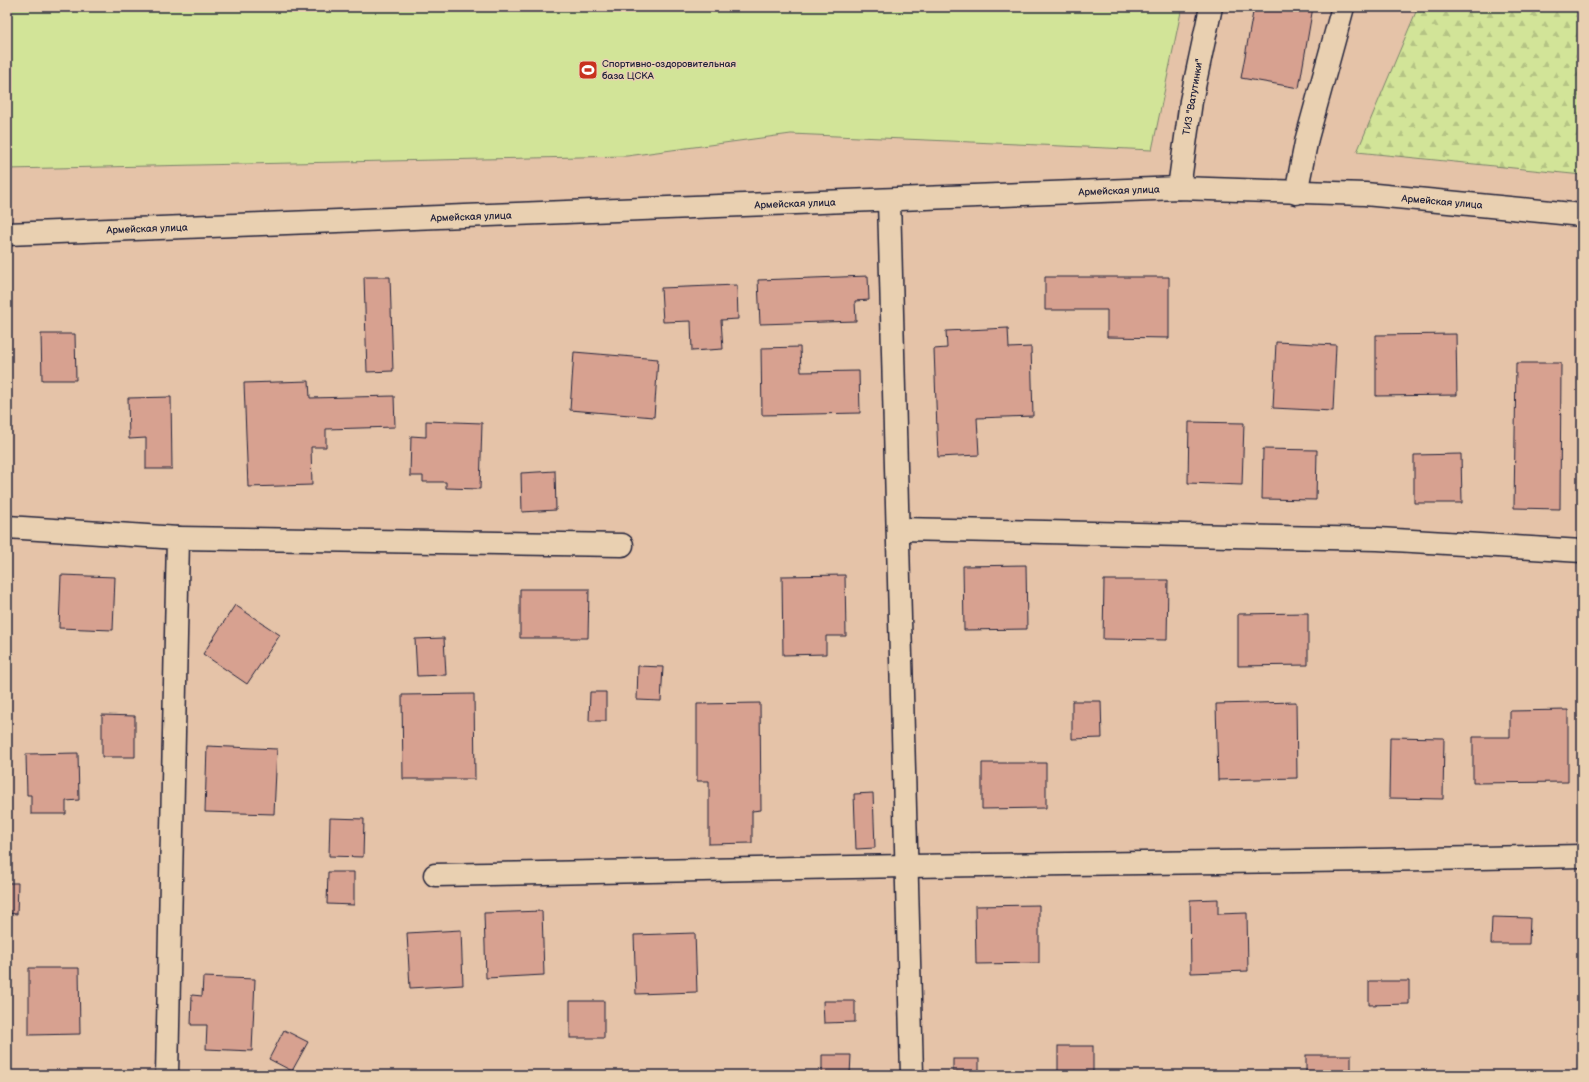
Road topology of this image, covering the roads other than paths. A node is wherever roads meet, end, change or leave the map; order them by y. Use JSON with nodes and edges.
{"nodes":[{"id":1,"x":1211,"y":7,"type":"edge"},
{"id":2,"x":1343,"y":7,"type":"edge"},
{"id":3,"x":1179,"y":188,"type":"junction"},
{"id":4,"x":1296,"y":193,"type":"junction"},
{"id":5,"x":889,"y":200,"type":"junction"},
{"id":6,"x":1582,"y":215,"type":"edge"},
{"id":7,"x":7,"y":234,"type":"edge"},
{"id":8,"x":7,"y":527,"type":"edge"},
{"id":9,"x":898,"y":529,"type":"junction"},
{"id":10,"x":178,"y":538,"type":"junction"},
{"id":11,"x":622,"y":545,"type":"dead end"},
{"id":12,"x":1582,"y":551,"type":"edge"},
{"id":13,"x":1582,"y":856,"type":"edge"},
{"id":14,"x":907,"y":866,"type":"junction"},
{"id":15,"x":435,"y":875,"type":"dead end"},
{"id":16,"x":167,"y":1075,"type":"edge"},
{"id":17,"x":912,"y":1075,"type":"edge"}],
"edges":[{"from":1,"to":3,"type":"street","name":"ТИЗ \"Ватутинки\""},
{"from":2,"to":4,"type":"street"},
{"from":3,"to":4,"type":"street","name":"Армейская улица"},
{"from":3,"to":5,"type":"street","name":"Армейская улица"},
{"from":4,"to":6,"type":"street","name":"Армейская улица"},
{"from":5,"to":7,"type":"street","name":"Армейская улица"},
{"from":5,"to":9,"type":"street"},
{"from":8,"to":10,"type":"street"},
{"from":9,"to":12,"type":"street"},
{"from":9,"to":14,"type":"street"},
{"from":10,"to":11,"type":"street"},
{"from":10,"to":16,"type":"street"},
{"from":13,"to":14,"type":"street"},
{"from":14,"to":15,"type":"street"},
{"from":14,"to":17,"type":"street"}]}
